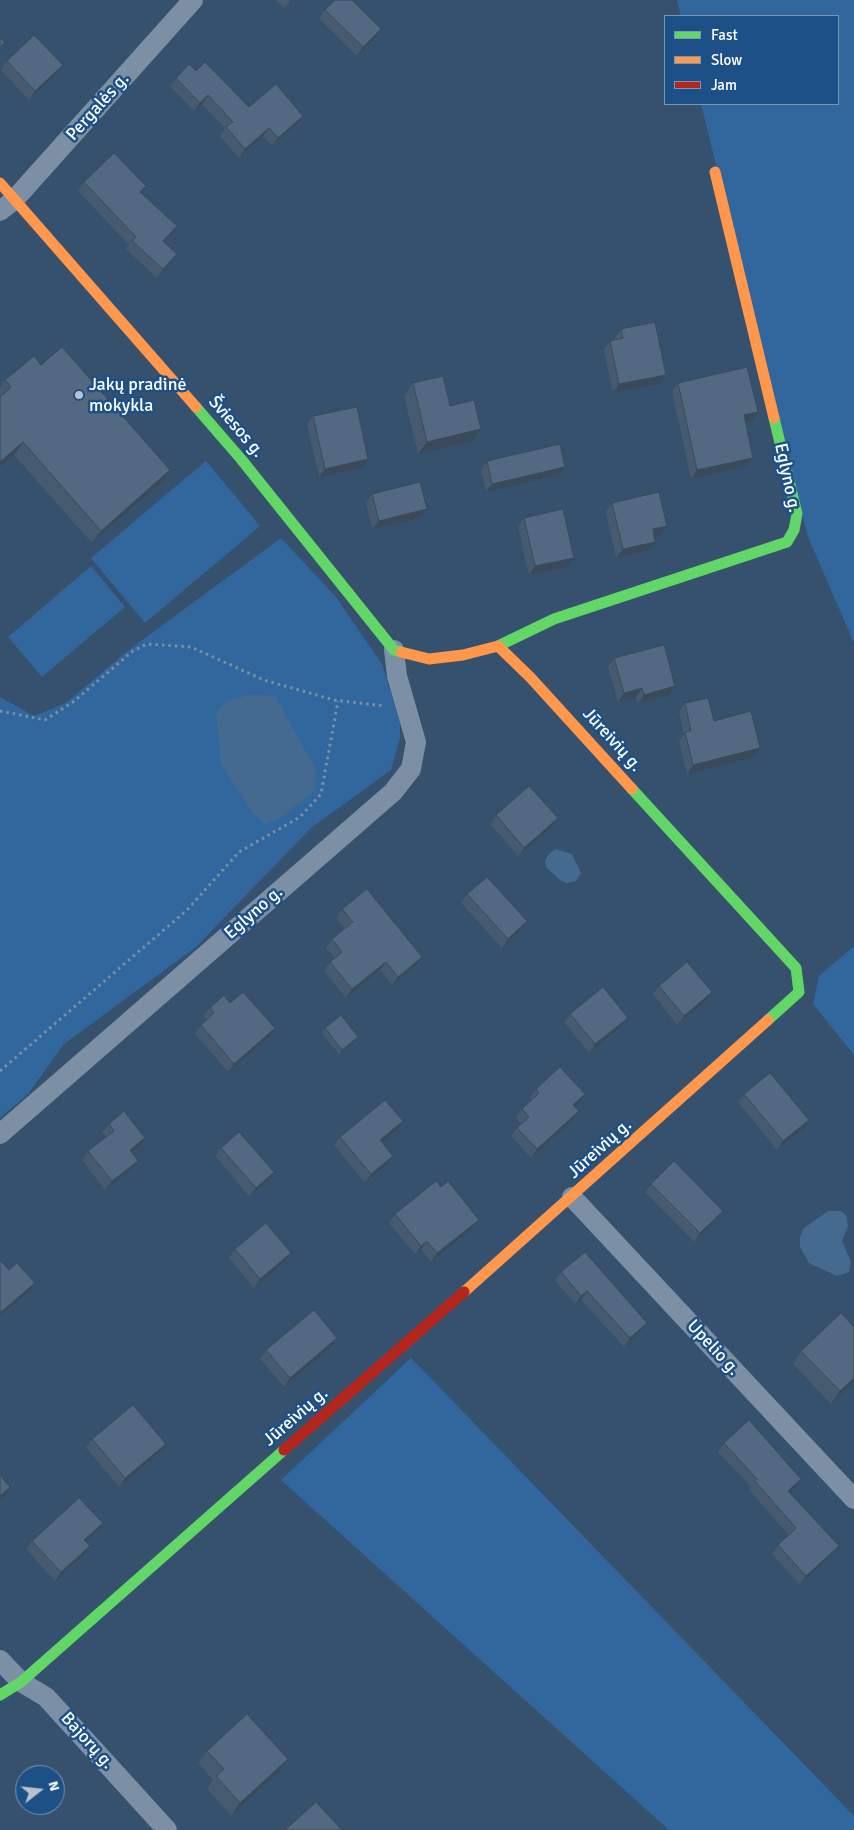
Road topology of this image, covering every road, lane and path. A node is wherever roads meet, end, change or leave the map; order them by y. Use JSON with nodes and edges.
{"nodes":[{"id":1,"x":193,"y":0,"type":"edge"},
{"id":2,"x":714,"y":172,"type":"dead end"},
{"id":3,"x":0,"y":183,"type":"edge"},
{"id":4,"x":7,"y":205,"type":"edge"},
{"id":5,"x":498,"y":646,"type":"junction"},
{"id":6,"x":394,"y":650,"type":"junction"},
{"id":7,"x":338,"y":701,"type":"junction"},
{"id":8,"x":407,"y":709,"type":"junction"},
{"id":9,"x":0,"y":711,"type":"edge"},
{"id":10,"x":0,"y":1071,"type":"edge"},
{"id":11,"x":0,"y":1134,"type":"edge"},
{"id":12,"x":572,"y":1197,"type":"junction"},
{"id":13,"x":854,"y":1499,"type":"edge"},
{"id":14,"x":0,"y":1660,"type":"edge"},
{"id":15,"x":21,"y":1682,"type":"junction"},
{"id":16,"x":0,"y":1694,"type":"edge"},
{"id":17,"x":167,"y":1830,"type":"edge"}],
"edges":[{"from":1,"to":4,"type":"street","name":"Pergalės g."},
{"from":2,"to":5,"type":"street","name":"Eglyno g."},
{"from":3,"to":4,"type":"street","name":"Šviesos g."},
{"from":4,"to":6,"type":"street","name":"Šviesos g."},
{"from":5,"to":6,"type":"street"},
{"from":5,"to":12,"type":"street","name":"Jūreivių g."},
{"from":6,"to":8,"type":"street","name":"Eglyno g."},
{"from":7,"to":8,"type":"path"},
{"from":7,"to":9,"type":"path"},
{"from":7,"to":10,"type":"path"},
{"from":8,"to":11,"type":"street","name":"Eglyno g."},
{"from":12,"to":13,"type":"street","name":"Upelio g."},
{"from":12,"to":15,"type":"street","name":"Jūreivių g."},
{"from":14,"to":15,"type":"street","name":"Bajorų g."},
{"from":15,"to":16,"type":"street","name":"Jūreivių g."},
{"from":15,"to":17,"type":"street","name":"Bajorų g."}]}
